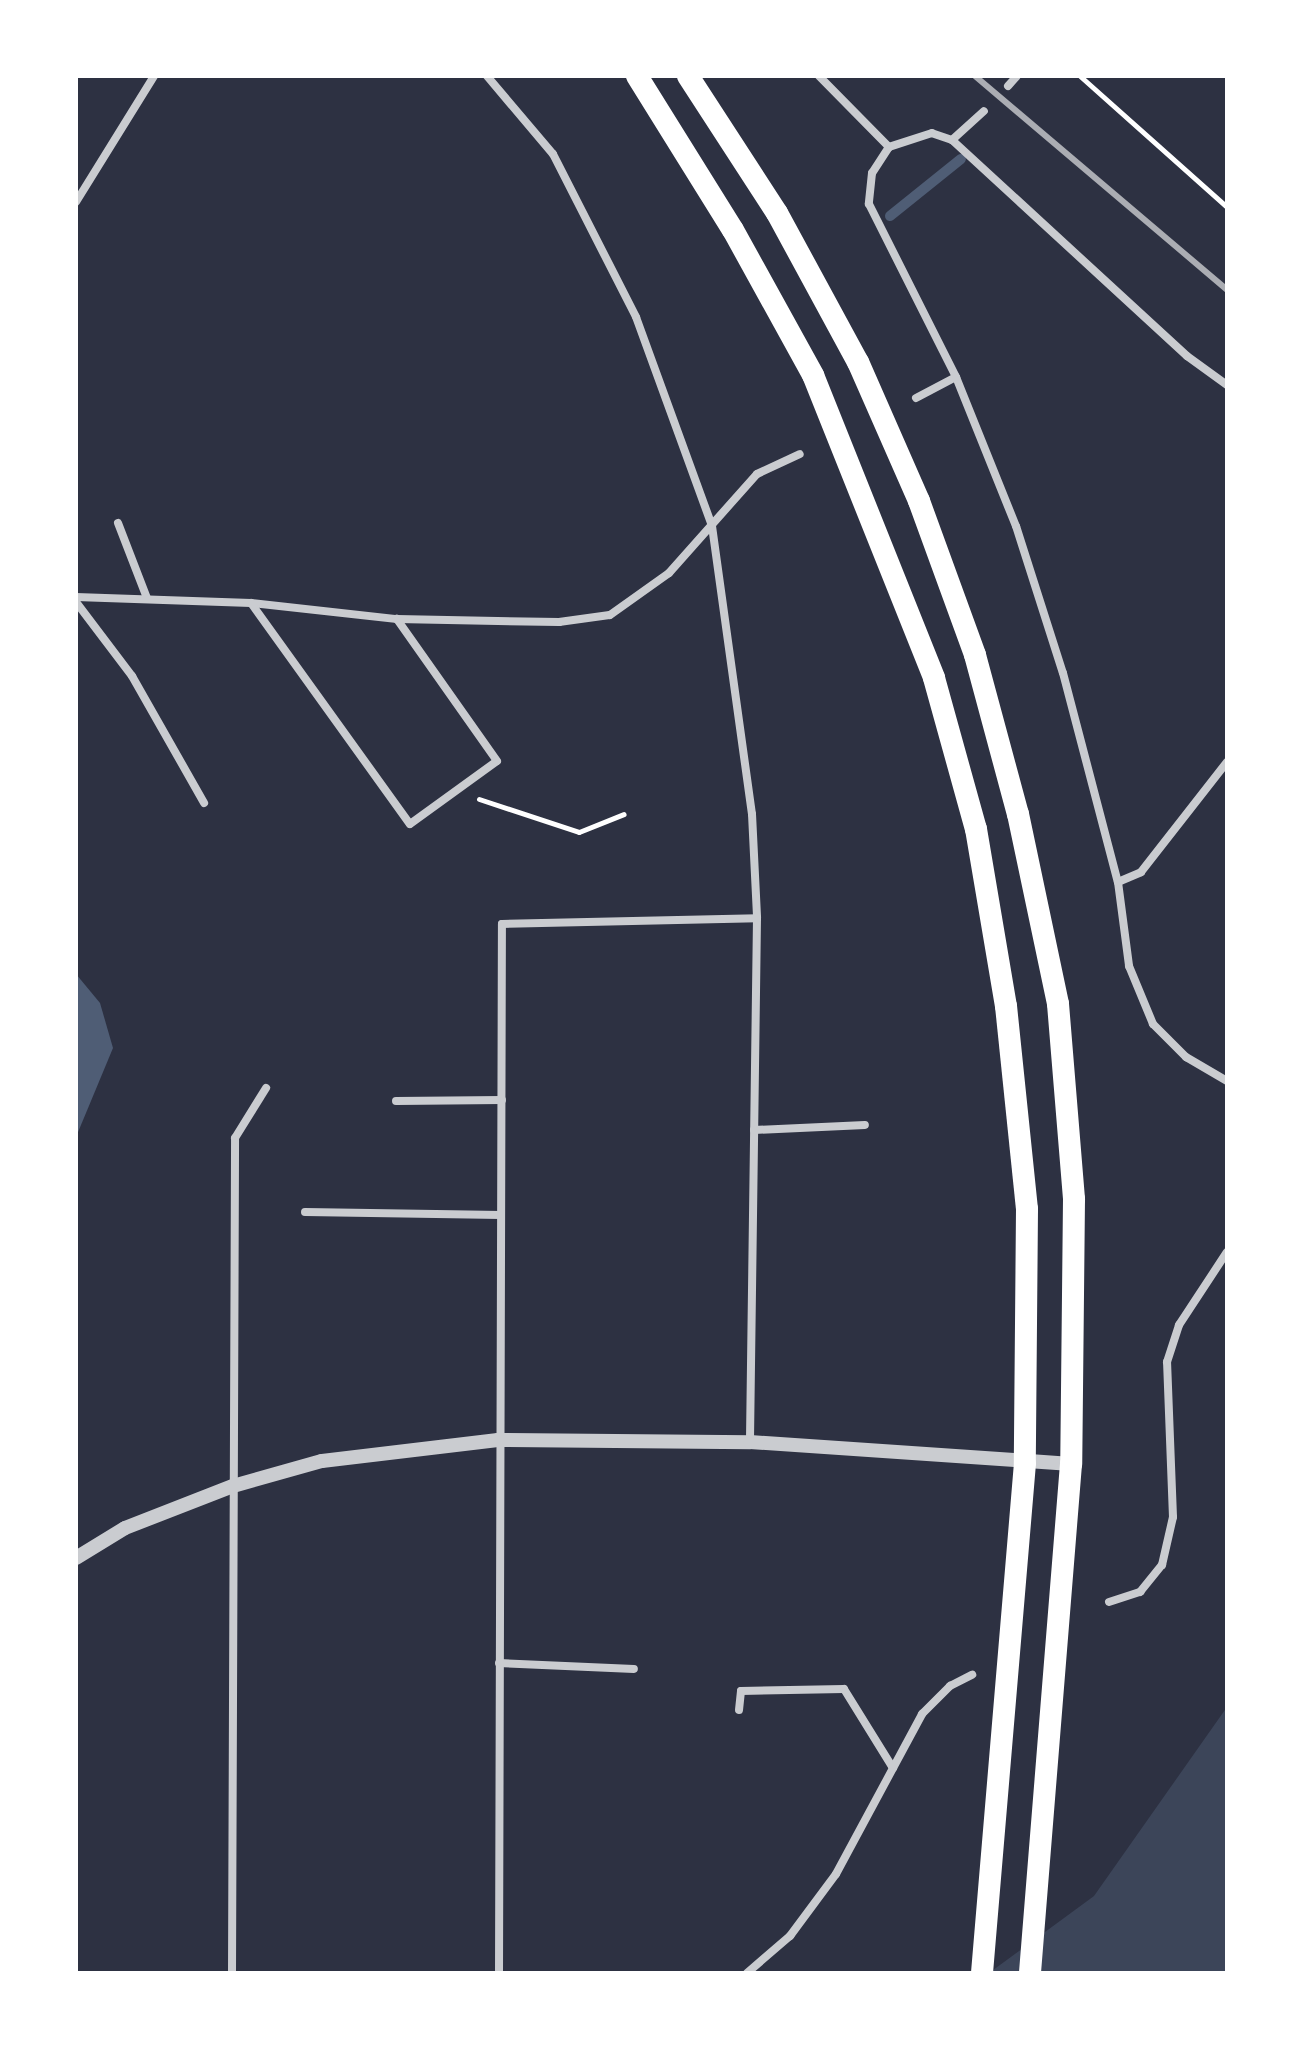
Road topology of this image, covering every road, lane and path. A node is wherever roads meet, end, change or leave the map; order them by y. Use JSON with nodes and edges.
{"nodes":[{"id":1,"x":154,"y":76,"type":"edge"},
{"id":2,"x":487,"y":76,"type":"edge"},
{"id":3,"x":637,"y":76,"type":"edge"},
{"id":4,"x":688,"y":76,"type":"edge"},
{"id":5,"x":819,"y":76,"type":"edge"},
{"id":6,"x":1017,"y":76,"type":"edge"},
{"id":7,"x":1080,"y":76,"type":"edge"},
{"id":8,"x":1008,"y":86,"type":"dead end"},
{"id":9,"x":984,"y":111,"type":"dead end"},
{"id":10,"x":952,"y":140,"type":"junction"},
{"id":11,"x":889,"y":147,"type":"junction"},
{"id":12,"x":76,"y":202,"type":"edge"},
{"id":13,"x":1227,"y":207,"type":"edge"},
{"id":14,"x":956,"y":377,"type":"junction"},
{"id":15,"x":1227,"y":385,"type":"edge"},
{"id":16,"x":916,"y":398,"type":"dead end"},
{"id":17,"x":800,"y":454,"type":"dead end"},
{"id":18,"x":118,"y":523,"type":"dead end"},
{"id":19,"x":712,"y":526,"type":"junction"},
{"id":20,"x":147,"y":598,"type":"junction"},
{"id":21,"x":76,"y":599,"type":"edge"},
{"id":22,"x":251,"y":603,"type":"junction"},
{"id":23,"x":397,"y":619,"type":"junction"},
{"id":24,"x":1227,"y":762,"type":"edge"},
{"id":25,"x":465,"y":784,"type":"junction"},
{"id":26,"x":204,"y":803,"type":"dead end"},
{"id":27,"x":624,"y":814,"type":"dead end"},
{"id":28,"x":1118,"y":882,"type":"junction"},
{"id":29,"x":757,"y":918,"type":"junction"},
{"id":30,"x":1227,"y":1081,"type":"edge"},
{"id":31,"x":266,"y":1088,"type":"dead end"},
{"id":32,"x":502,"y":1100,"type":"junction"},
{"id":33,"x":396,"y":1101,"type":"dead end"},
{"id":34,"x":865,"y":1125,"type":"dead end"},
{"id":35,"x":754,"y":1130,"type":"junction"},
{"id":36,"x":305,"y":1212,"type":"dead end"},
{"id":37,"x":501,"y":1215,"type":"junction"},
{"id":38,"x":1226,"y":1254,"type":"edge"},
{"id":39,"x":498,"y":1440,"type":"junction"},
{"id":40,"x":750,"y":1442,"type":"junction"},
{"id":41,"x":1025,"y":1463,"type":"junction"},
{"id":42,"x":1071,"y":1464,"type":"junction"},
{"id":43,"x":233,"y":1486,"type":"junction"},
{"id":44,"x":76,"y":1558,"type":"edge"},
{"id":45,"x":1109,"y":1602,"type":"dead end"},
{"id":46,"x":499,"y":1663,"type":"junction"},
{"id":47,"x":634,"y":1669,"type":"dead end"},
{"id":48,"x":972,"y":1675,"type":"dead end"},
{"id":49,"x":739,"y":1710,"type":"dead end"},
{"id":50,"x":893,"y":1768,"type":"junction"},
{"id":51,"x":232,"y":1973,"type":"edge"},
{"id":52,"x":499,"y":1973,"type":"edge"},
{"id":53,"x":747,"y":1973,"type":"edge"},
{"id":54,"x":982,"y":1973,"type":"edge"},
{"id":55,"x":1030,"y":1973,"type":"edge"}],
"edges":[{"from":1,"to":12,"type":"street"},
{"from":2,"to":19,"type":"street"},
{"from":3,"to":41,"type":"highway"},
{"from":4,"to":42,"type":"highway"},
{"from":5,"to":11,"type":"street"},
{"from":6,"to":8,"type":"street"},
{"from":7,"to":13,"type":"path"},
{"from":9,"to":10,"type":"street"},
{"from":10,"to":11,"type":"street"},
{"from":10,"to":15,"type":"street"},
{"from":11,"to":14,"type":"street"},
{"from":14,"to":16,"type":"street"},
{"from":14,"to":28,"type":"street"},
{"from":17,"to":19,"type":"street"},
{"from":18,"to":20,"type":"street"},
{"from":19,"to":23,"type":"street"},
{"from":19,"to":29,"type":"street"},
{"from":20,"to":21,"type":"street"},
{"from":20,"to":22,"type":"street"},
{"from":21,"to":26,"type":"street"},
{"from":22,"to":23,"type":"street"},
{"from":22,"to":25,"type":"street"},
{"from":23,"to":25,"type":"street"},
{"from":24,"to":28,"type":"street"},
{"from":25,"to":27,"type":"path"},
{"from":28,"to":30,"type":"street"},
{"from":29,"to":32,"type":"street"},
{"from":29,"to":35,"type":"street"},
{"from":31,"to":43,"type":"street"},
{"from":32,"to":33,"type":"street"},
{"from":32,"to":37,"type":"street"},
{"from":34,"to":35,"type":"street"},
{"from":35,"to":40,"type":"street"},
{"from":36,"to":37,"type":"street"},
{"from":37,"to":39,"type":"street"},
{"from":38,"to":45,"type":"street"},
{"from":39,"to":40,"type":"street"},
{"from":39,"to":43,"type":"street"},
{"from":39,"to":46,"type":"street"},
{"from":40,"to":41,"type":"street"},
{"from":41,"to":42,"type":"street"},
{"from":41,"to":54,"type":"highway"},
{"from":42,"to":55,"type":"highway"},
{"from":43,"to":44,"type":"street"},
{"from":43,"to":51,"type":"street"},
{"from":46,"to":47,"type":"street"},
{"from":46,"to":52,"type":"street"},
{"from":48,"to":50,"type":"street"},
{"from":49,"to":50,"type":"street"},
{"from":50,"to":53,"type":"street"}]}
